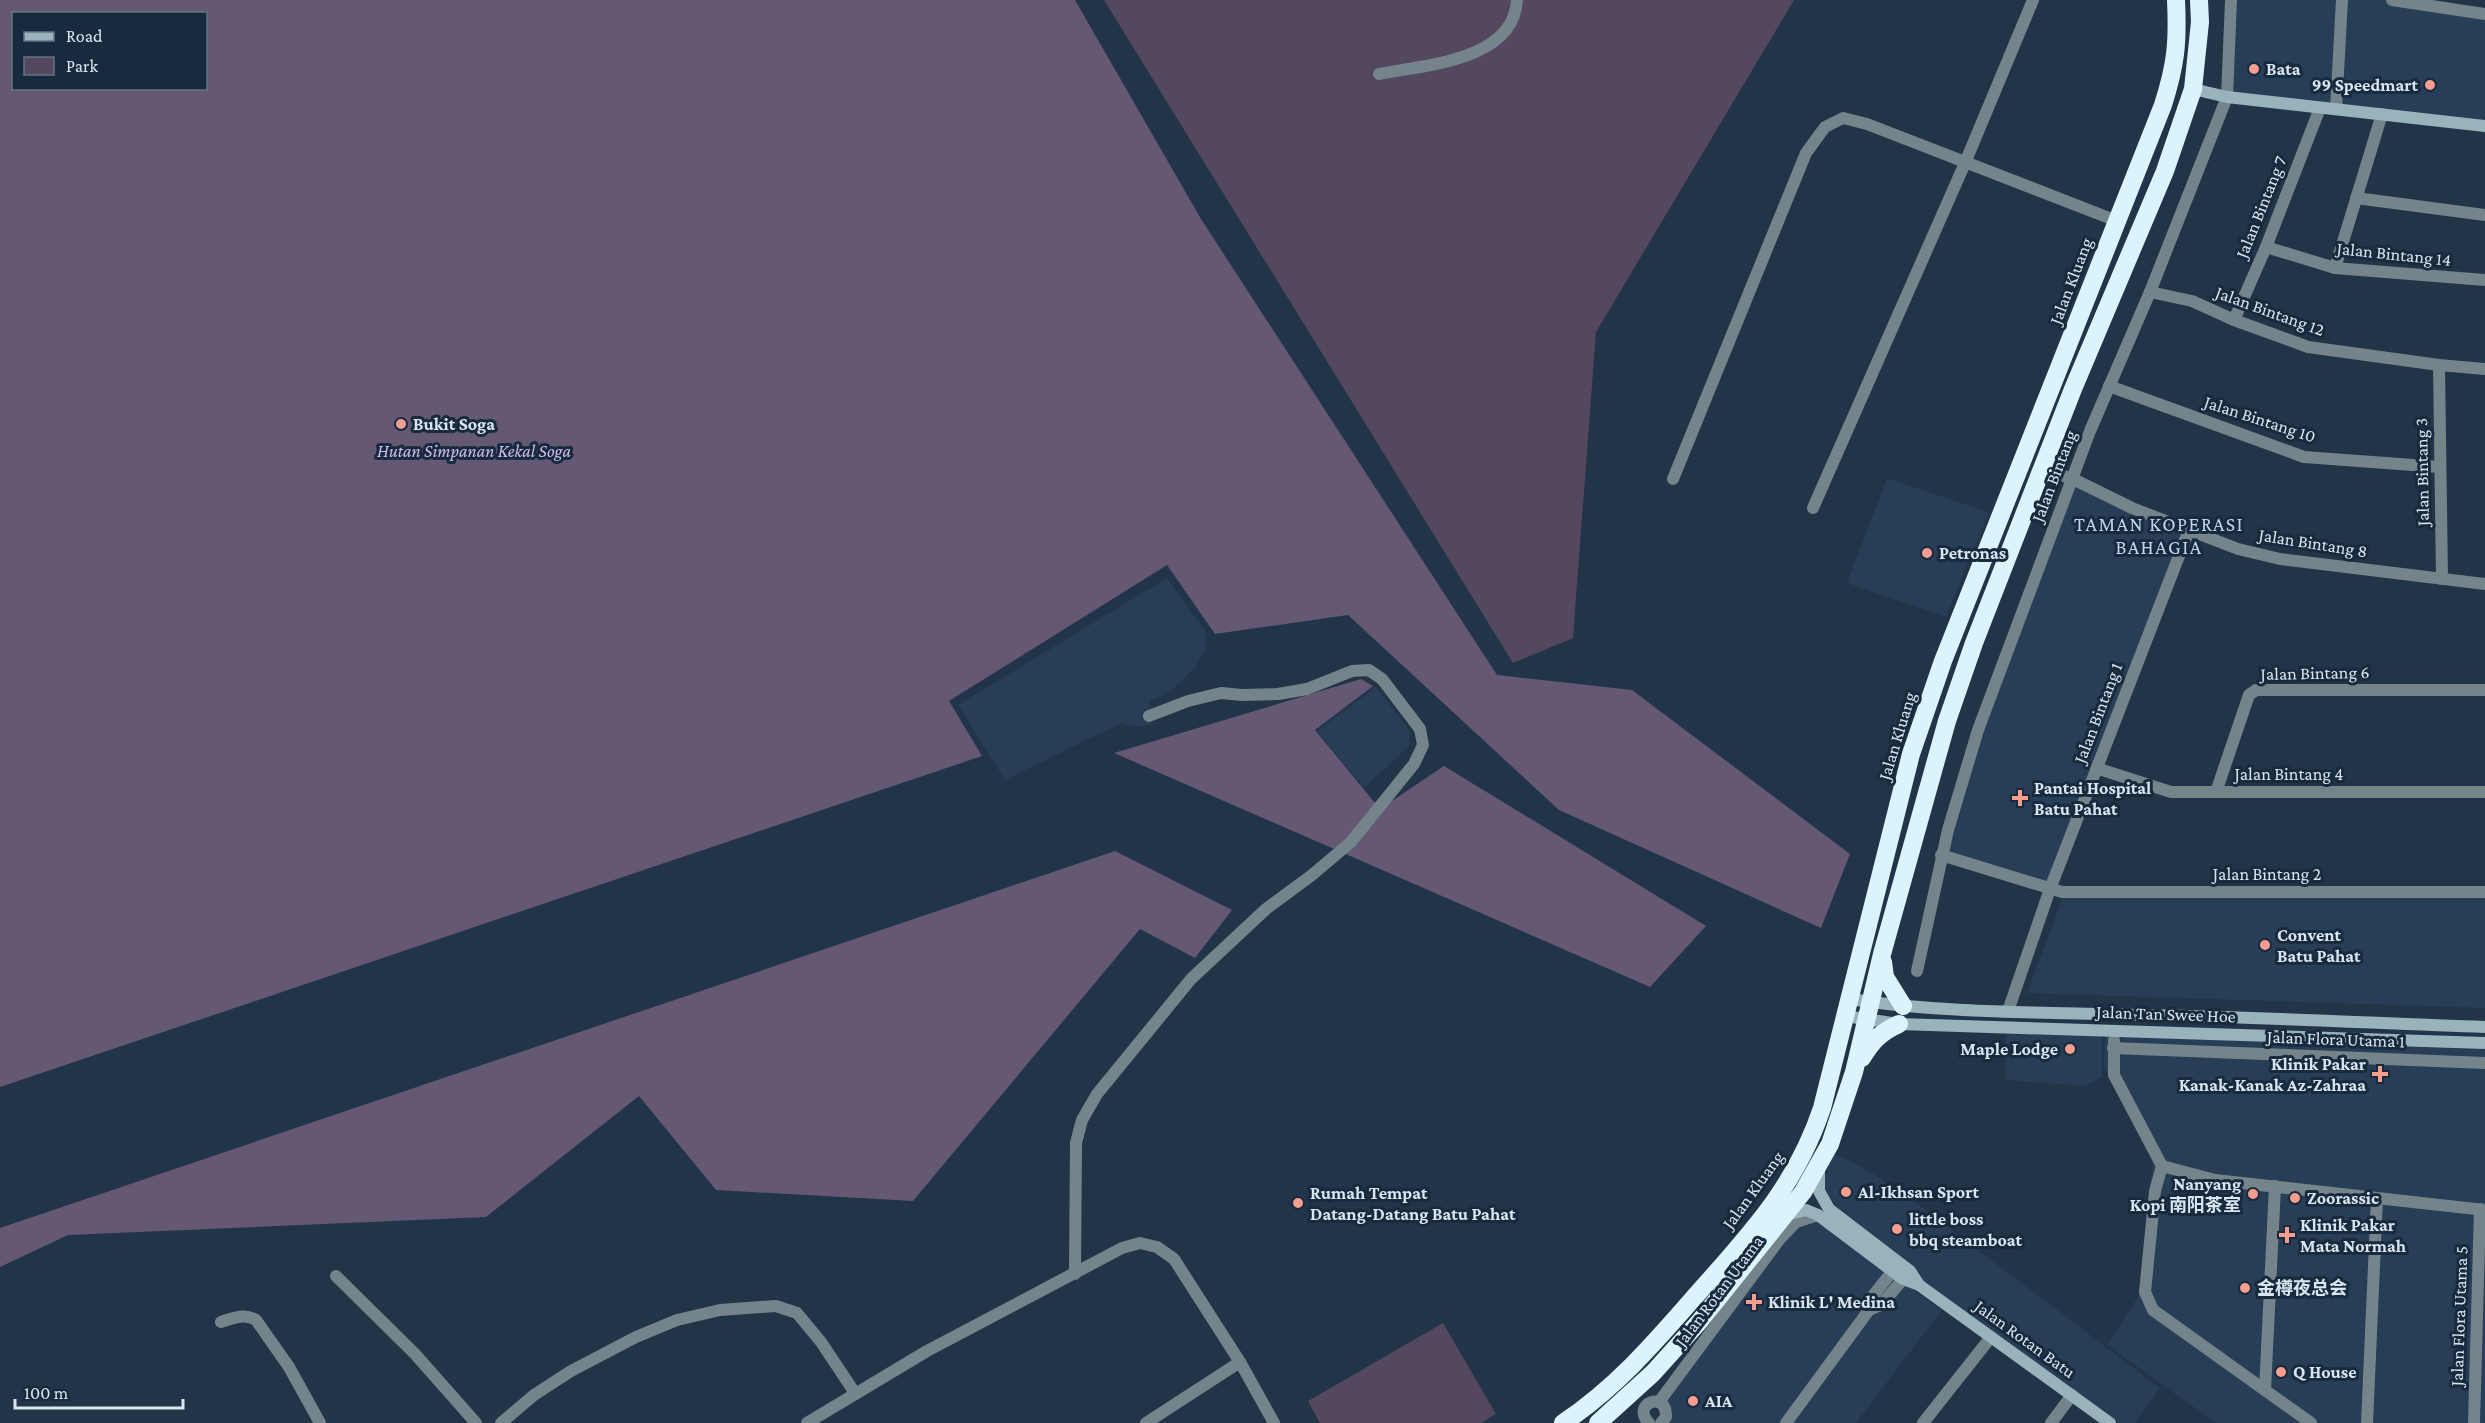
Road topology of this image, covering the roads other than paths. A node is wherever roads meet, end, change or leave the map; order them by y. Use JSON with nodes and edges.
{"nodes":[{"id":1,"x":1517,"y":0,"type":"edge"},
{"id":2,"x":2033,"y":0,"type":"edge"},
{"id":3,"x":2176,"y":0,"type":"edge"},
{"id":4,"x":2199,"y":0,"type":"edge"},
{"id":5,"x":2231,"y":0,"type":"edge"},
{"id":6,"x":2342,"y":0,"type":"edge"},
{"id":7,"x":2392,"y":0,"type":"edge"},
{"id":8,"x":2485,"y":14,"type":"edge"},
{"id":9,"x":1379,"y":74,"type":"dead end"},
{"id":10,"x":2193,"y":89,"type":"junction"},
{"id":11,"x":2228,"y":97,"type":"junction"},
{"id":12,"x":2320,"y":108,"type":"junction"},
{"id":13,"x":2336,"y":109,"type":"junction"},
{"id":14,"x":2382,"y":114,"type":"junction"},
{"id":15,"x":2485,"y":126,"type":"edge"},
{"id":16,"x":1965,"y":163,"type":"junction"},
{"id":17,"x":2356,"y":198,"type":"junction"},
{"id":18,"x":2485,"y":215,"type":"edge"},
{"id":19,"x":2117,"y":221,"type":"junction"},
{"id":20,"x":2266,"y":247,"type":"junction"},
{"id":21,"x":2335,"y":268,"type":"junction"},
{"id":22,"x":2485,"y":280,"type":"edge"},
{"id":23,"x":2150,"y":292,"type":"junction"},
{"id":24,"x":2234,"y":320,"type":"junction"},
{"id":25,"x":2439,"y":365,"type":"junction"},
{"id":26,"x":2485,"y":369,"type":"edge"},
{"id":27,"x":2109,"y":386,"type":"junction"},
{"id":28,"x":2440,"y":467,"type":"junction"},
{"id":29,"x":2042,"y":469,"type":"junction"},
{"id":30,"x":1673,"y":478,"type":"dead end"},
{"id":31,"x":2073,"y":479,"type":"junction"},
{"id":32,"x":1813,"y":508,"type":"dead end"},
{"id":33,"x":2189,"y":530,"type":"junction"},
{"id":34,"x":2442,"y":579,"type":"junction"},
{"id":35,"x":2485,"y":584,"type":"edge"},
{"id":36,"x":2485,"y":690,"type":"edge"},
{"id":37,"x":1149,"y":716,"type":"dead end"},
{"id":38,"x":2096,"y":768,"type":"junction"},
{"id":39,"x":2216,"y":792,"type":"junction"},
{"id":40,"x":2485,"y":792,"type":"edge"},
{"id":41,"x":1941,"y":855,"type":"junction"},
{"id":42,"x":2050,"y":889,"type":"junction"},
{"id":43,"x":2485,"y":892,"type":"edge"},
{"id":44,"x":1882,"y":954,"type":"junction"},
{"id":45,"x":1917,"y":971,"type":"dead end"},
{"id":46,"x":1847,"y":1008,"type":"junction"},
{"id":47,"x":1869,"y":1011,"type":"junction"},
{"id":48,"x":2008,"y":1011,"type":"junction"},
{"id":49,"x":1901,"y":1015,"type":"junction"},
{"id":50,"x":2485,"y":1027,"type":"edge"},
{"id":51,"x":2115,"y":1030,"type":"junction"},
{"id":52,"x":2485,"y":1043,"type":"edge"},
{"id":53,"x":2113,"y":1048,"type":"junction"},
{"id":54,"x":2485,"y":1063,"type":"edge"},
{"id":55,"x":1854,"y":1072,"type":"junction"},
{"id":56,"x":1820,"y":1165,"type":"junction"},
{"id":57,"x":2162,"y":1166,"type":"junction"},
{"id":58,"x":2275,"y":1186,"type":"junction"},
{"id":59,"x":2377,"y":1199,"type":"junction"},
{"id":60,"x":2483,"y":1210,"type":"edge"},
{"id":61,"x":1786,"y":1215,"type":"junction"},
{"id":62,"x":1818,"y":1215,"type":"junction"},
{"id":63,"x":1896,"y":1267,"type":"junction"},
{"id":64,"x":1075,"y":1274,"type":"junction"},
{"id":65,"x":1906,"y":1275,"type":"junction"},
{"id":66,"x":336,"y":1276,"type":"dead end"},
{"id":67,"x":1869,"y":1310,"type":"junction"},
{"id":68,"x":221,"y":1322,"type":"dead end"},
{"id":69,"x":1991,"y":1337,"type":"junction"},
{"id":70,"x":1240,"y":1362,"type":"junction"},
{"id":71,"x":2265,"y":1390,"type":"junction"},
{"id":72,"x":855,"y":1393,"type":"junction"},
{"id":73,"x":2072,"y":1395,"type":"junction"},
{"id":74,"x":1659,"y":1402,"type":"junction"},
{"id":75,"x":1584,"y":1409,"type":"junction"},
{"id":76,"x":1667,"y":1421,"type":"edge"},
{"id":77,"x":320,"y":1423,"type":"edge"},
{"id":78,"x":476,"y":1423,"type":"edge"},
{"id":79,"x":501,"y":1423,"type":"edge"},
{"id":80,"x":807,"y":1423,"type":"edge"},
{"id":81,"x":1146,"y":1423,"type":"edge"},
{"id":82,"x":1274,"y":1423,"type":"edge"},
{"id":83,"x":1563,"y":1423,"type":"edge"},
{"id":84,"x":1597,"y":1423,"type":"edge"},
{"id":85,"x":1649,"y":1423,"type":"edge"},
{"id":86,"x":1786,"y":1423,"type":"edge"},
{"id":87,"x":1923,"y":1423,"type":"edge"},
{"id":88,"x":2051,"y":1423,"type":"edge"},
{"id":89,"x":2110,"y":1423,"type":"edge"},
{"id":90,"x":2311,"y":1423,"type":"edge"},
{"id":91,"x":2367,"y":1423,"type":"edge"},
{"id":92,"x":2474,"y":1423,"type":"edge"}],
"edges":[{"from":1,"to":9,"type":"street"},
{"from":2,"to":16,"type":"street"},
{"from":3,"to":19,"type":"highway","name":"Jalan Kluang"},
{"from":4,"to":10,"type":"highway"},
{"from":5,"to":11,"type":"street","name":"Jalan Bintang"},
{"from":6,"to":13,"type":"street"},
{"from":7,"to":8,"type":"street"},
{"from":10,"to":11,"type":"main road"},
{"from":10,"to":29,"type":"highway"},
{"from":11,"to":12,"type":"main road"},
{"from":11,"to":23,"type":"street","name":"Jalan Bintang"},
{"from":12,"to":13,"type":"main road"},
{"from":12,"to":20,"type":"street","name":"Jalan Bintang 7"},
{"from":13,"to":14,"type":"main road"},
{"from":14,"to":15,"type":"main road"},
{"from":14,"to":17,"type":"street"},
{"from":16,"to":19,"type":"street"},
{"from":16,"to":30,"type":"street"},
{"from":16,"to":32,"type":"street"},
{"from":17,"to":18,"type":"street"},
{"from":17,"to":21,"type":"street"},
{"from":19,"to":46,"type":"highway","name":"Jalan Kluang"},
{"from":20,"to":21,"type":"street","name":"Jalan Bintang 14"},
{"from":20,"to":24,"type":"street","name":"Jalan Bintang 7"},
{"from":21,"to":22,"type":"street","name":"Jalan Bintang 14"},
{"from":23,"to":24,"type":"street","name":"Jalan Bintang 12"},
{"from":23,"to":27,"type":"street","name":"Jalan Bintang"},
{"from":24,"to":25,"type":"street","name":"Jalan Bintang 12"},
{"from":25,"to":26,"type":"street","name":"Jalan Bintang 12"},
{"from":25,"to":28,"type":"street","name":"Jalan Bintang 3"},
{"from":27,"to":28,"type":"street","name":"Jalan Bintang 10"},
{"from":27,"to":31,"type":"street","name":"Jalan Bintang"},
{"from":28,"to":34,"type":"street","name":"Jalan Bintang 3"},
{"from":29,"to":31,"type":"street","name":"Jalan Bintang 8"},
{"from":29,"to":44,"type":"highway"},
{"from":31,"to":33,"type":"street","name":"Jalan Bintang 8"},
{"from":31,"to":41,"type":"street","name":"Jalan Bintang"},
{"from":33,"to":34,"type":"street","name":"Jalan Bintang 8"},
{"from":33,"to":38,"type":"street","name":"Jalan Bintang 1"},
{"from":34,"to":35,"type":"street","name":"Jalan Bintang 8"},
{"from":36,"to":39,"type":"street","name":"Jalan Bintang 6"},
{"from":37,"to":64,"type":"street"},
{"from":38,"to":39,"type":"street","name":"Jalan Bintang 4"},
{"from":38,"to":42,"type":"street","name":"Jalan Bintang 1"},
{"from":39,"to":40,"type":"street","name":"Jalan Bintang 4"},
{"from":41,"to":42,"type":"street","name":"Jalan Bintang 2"},
{"from":41,"to":45,"type":"street","name":"Jalan Bintang"},
{"from":42,"to":43,"type":"street","name":"Jalan Bintang 2"},
{"from":42,"to":48,"type":"street","name":"Jalan Bintang 1"},
{"from":44,"to":47,"type":"highway"},
{"from":44,"to":49,"type":"highway"},
{"from":46,"to":47,"type":"main road","name":"Jalan Tan Swee Hoe"},
{"from":46,"to":47,"type":"main road","name":"Jalan Tan Swee Hoe"},
{"from":46,"to":75,"type":"highway","name":"Jalan Kluang"},
{"from":47,"to":49,"type":"main road","name":"Jalan Tan Swee Hoe"},
{"from":47,"to":49,"type":"main road","name":"Jalan Tan Swee Hoe"},
{"from":47,"to":55,"type":"highway"},
{"from":48,"to":49,"type":"main road","name":"Jalan Tan Swee Hoe"},
{"from":48,"to":50,"type":"main road","name":"Jalan Tan Swee Hoe"},
{"from":49,"to":51,"type":"main road","name":"Jalan Tan Swee Hoe"},
{"from":49,"to":55,"type":"highway"},
{"from":51,"to":52,"type":"main road","name":"Jalan Tan Swee Hoe"},
{"from":51,"to":53,"type":"street"},
{"from":53,"to":54,"type":"street","name":"Jalan Flora Utama 1"},
{"from":53,"to":57,"type":"street"},
{"from":55,"to":56,"type":"highway"},
{"from":56,"to":61,"type":"highway"},
{"from":56,"to":63,"type":"main road","name":"Jalan Rotan Batu"},
{"from":57,"to":58,"type":"street"},
{"from":57,"to":71,"type":"street"},
{"from":58,"to":59,"type":"street"},
{"from":58,"to":71,"type":"street"},
{"from":59,"to":60,"type":"street"},
{"from":59,"to":91,"type":"street"},
{"from":60,"to":92,"type":"street","name":"Jalan Flora Utama 5"},
{"from":61,"to":62,"type":"main road"},
{"from":61,"to":84,"type":"highway"},
{"from":62,"to":63,"type":"main road","name":"Jalan Rotan Batu"},
{"from":62,"to":74,"type":"street","name":"Jalan Rotan Utama"},
{"from":63,"to":65,"type":"main road","name":"Jalan Rotan Batu"},
{"from":63,"to":67,"type":"street"},
{"from":64,"to":70,"type":"street"},
{"from":64,"to":72,"type":"street"},
{"from":65,"to":67,"type":"street"},
{"from":65,"to":69,"type":"main road","name":"Jalan Rotan Batu"},
{"from":66,"to":78,"type":"street"},
{"from":67,"to":86,"type":"street"},
{"from":68,"to":77,"type":"street"},
{"from":69,"to":73,"type":"main road","name":"Jalan Rotan Batu"},
{"from":69,"to":87,"type":"street"},
{"from":70,"to":81,"type":"street"},
{"from":70,"to":82,"type":"street"},
{"from":71,"to":90,"type":"street"},
{"from":72,"to":79,"type":"street"},
{"from":72,"to":80,"type":"street"},
{"from":73,"to":88,"type":"street"},
{"from":73,"to":89,"type":"main road","name":"Jalan Rotan Batu"},
{"from":74,"to":76,"type":"street"},
{"from":74,"to":85,"type":"street","name":"Jalan Rotan Utama"},
{"from":75,"to":83,"type":"highway","name":"Jalan Kluang"},
{"from":75,"to":84,"type":"main road"}]}
